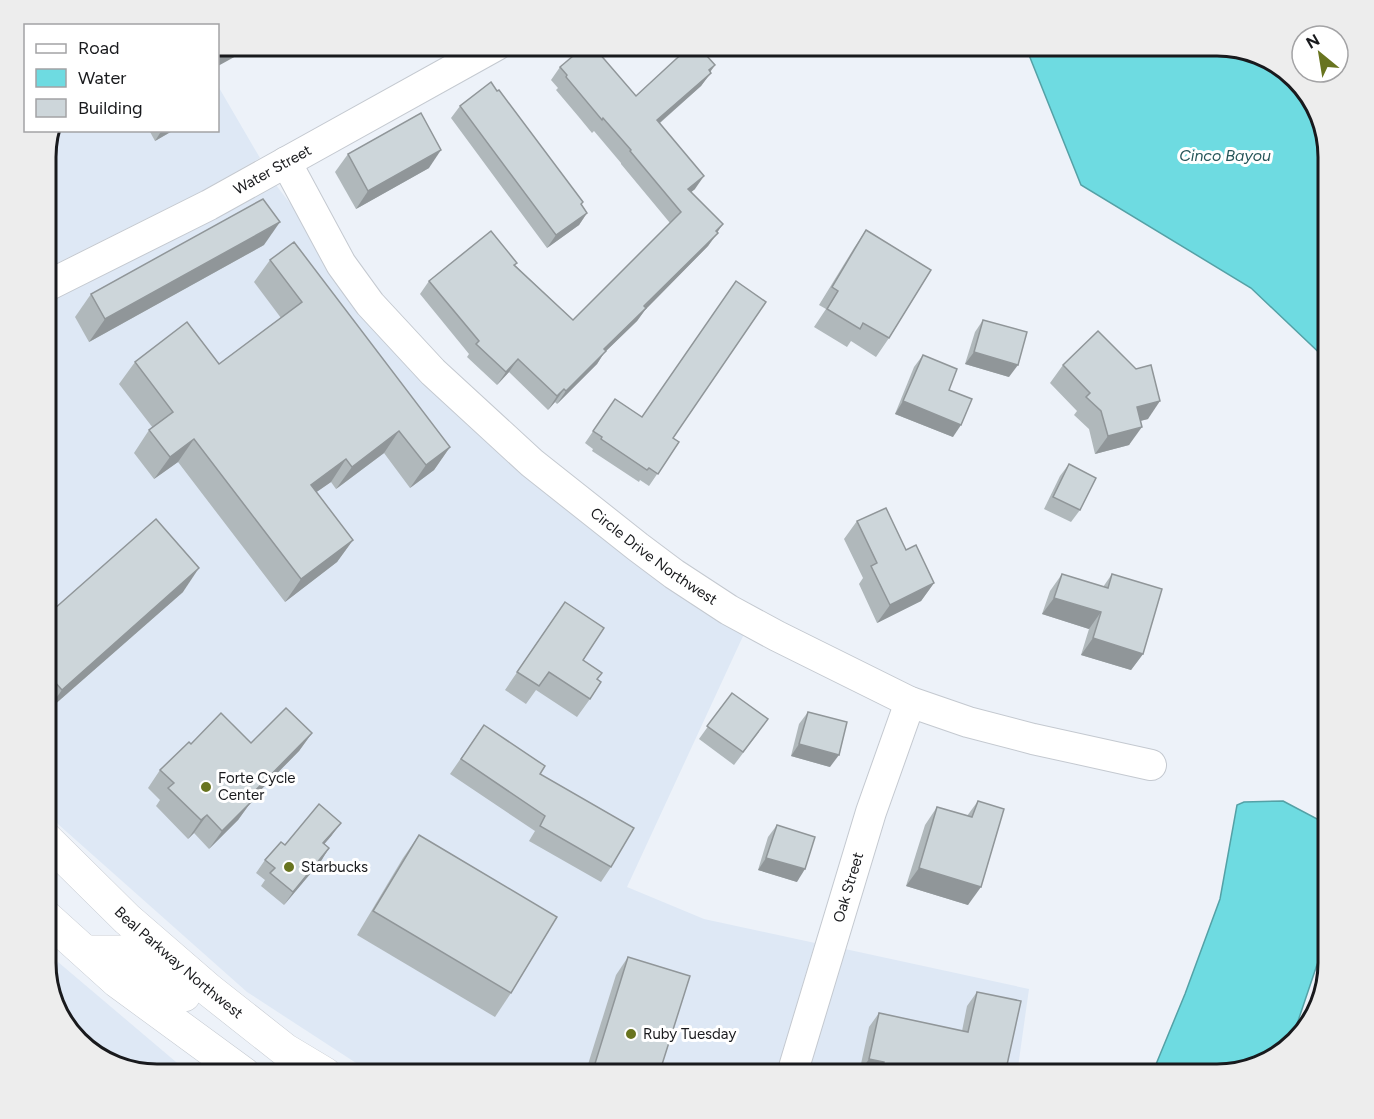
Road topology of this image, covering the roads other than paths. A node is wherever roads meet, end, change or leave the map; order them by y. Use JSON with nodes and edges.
{"nodes":[{"id":1,"x":477,"y":56,"type":"edge"},
{"id":2,"x":286,"y":162,"type":"junction"},
{"id":3,"x":56,"y":282,"type":"edge"},
{"id":4,"x":910,"y":702,"type":"junction"},
{"id":5,"x":1151,"y":765,"type":"dead end"},
{"id":6,"x":56,"y":849,"type":"edge"},
{"id":7,"x":56,"y":926,"type":"edge"},
{"id":8,"x":86,"y":952,"type":"junction"},
{"id":9,"x":266,"y":1035,"type":"junction"},
{"id":10,"x":230,"y":1064,"type":"edge"},
{"id":11,"x":308,"y":1064,"type":"edge"},
{"id":12,"x":795,"y":1064,"type":"edge"}],
"edges":[{"from":1,"to":2,"type":"street","name":"Water Street"},
{"from":2,"to":3,"type":"street","name":"Water Street"},
{"from":2,"to":4,"type":"street","name":"Circle Drive Northwest"},
{"from":4,"to":5,"type":"street","name":"Circle Drive Northwest"},
{"from":4,"to":12,"type":"street","name":"Oak Street"},
{"from":6,"to":9,"type":"main road","name":"Beal Parkway Northwest"},
{"from":7,"to":8,"type":"main road"},
{"from":8,"to":9,"type":"main road"},
{"from":8,"to":10,"type":"main road"},
{"from":9,"to":11,"type":"main road","name":"Beal Parkway Northwest"}]}
